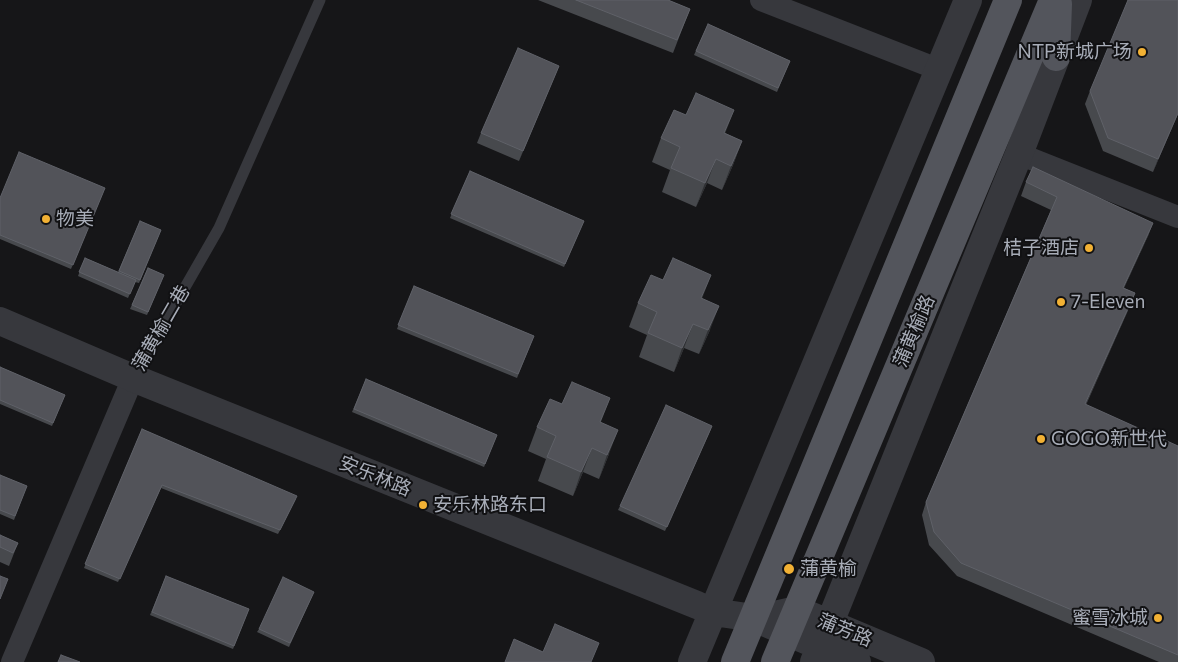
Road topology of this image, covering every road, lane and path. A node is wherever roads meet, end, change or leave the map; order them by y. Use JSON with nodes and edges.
{"nodes":[{"id":1,"x":320,"y":0,"type":"edge"},
{"id":2,"x":761,"y":0,"type":"edge"},
{"id":3,"x":968,"y":0,"type":"edge"},
{"id":4,"x":1008,"y":0,"type":"edge"},
{"id":5,"x":1053,"y":0,"type":"edge"},
{"id":6,"x":1058,"y":0,"type":"edge"},
{"id":7,"x":1078,"y":0,"type":"edge"},
{"id":8,"x":1056,"y":57,"type":"junction"},
{"id":9,"x":940,"y":70,"type":"junction"},
{"id":10,"x":1018,"y":154,"type":"junction"},
{"id":11,"x":1178,"y":217,"type":"edge"},
{"id":12,"x":0,"y":321,"type":"edge"},
{"id":13,"x":132,"y":378,"type":"junction"},
{"id":14,"x":712,"y":612,"type":"junction"},
{"id":15,"x":754,"y":618,"type":"junction"},
{"id":16,"x":792,"y":622,"type":"junction"},
{"id":17,"x":821,"y":644,"type":"edge"},
{"id":18,"x":12,"y":662,"type":"edge"},
{"id":19,"x":692,"y":662,"type":"edge"},
{"id":20,"x":735,"y":662,"type":"edge"},
{"id":21,"x":775,"y":662,"type":"edge"},
{"id":22,"x":857,"y":662,"type":"edge"},
{"id":23,"x":922,"y":662,"type":"edge"}],
"edges":[{"from":1,"to":13,"type":"lane","name":"蒲黄榆二巷"},
{"from":2,"to":9,"type":"street"},
{"from":3,"to":9,"type":"street"},
{"from":4,"to":15,"type":"main road","name":"蒲黄榆路"},
{"from":5,"to":16,"type":"main road","name":"蒲黄榆路"},
{"from":6,"to":8,"type":"main road"},
{"from":7,"to":8,"type":"street"},
{"from":8,"to":10,"type":"street"},
{"from":9,"to":14,"type":"street"},
{"from":10,"to":11,"type":"street"},
{"from":10,"to":17,"type":"street"},
{"from":12,"to":13,"type":"street","name":"安乐林路"},
{"from":13,"to":14,"type":"street","name":"安乐林路"},
{"from":13,"to":18,"type":"street","name":"蒲黄榆二巷"},
{"from":14,"to":15,"type":"street","name":"安乐林路"},
{"from":14,"to":19,"type":"street"},
{"from":15,"to":16,"type":"street","name":"蒲芳路"},
{"from":15,"to":20,"type":"main road","name":"蒲黄榆路"},
{"from":16,"to":17,"type":"street","name":"蒲芳路"},
{"from":16,"to":21,"type":"main road","name":"蒲黄榆路"},
{"from":17,"to":22,"type":"street","name":"蒲芳路"},
{"from":17,"to":23,"type":"street","name":"蒲芳路"}]}
